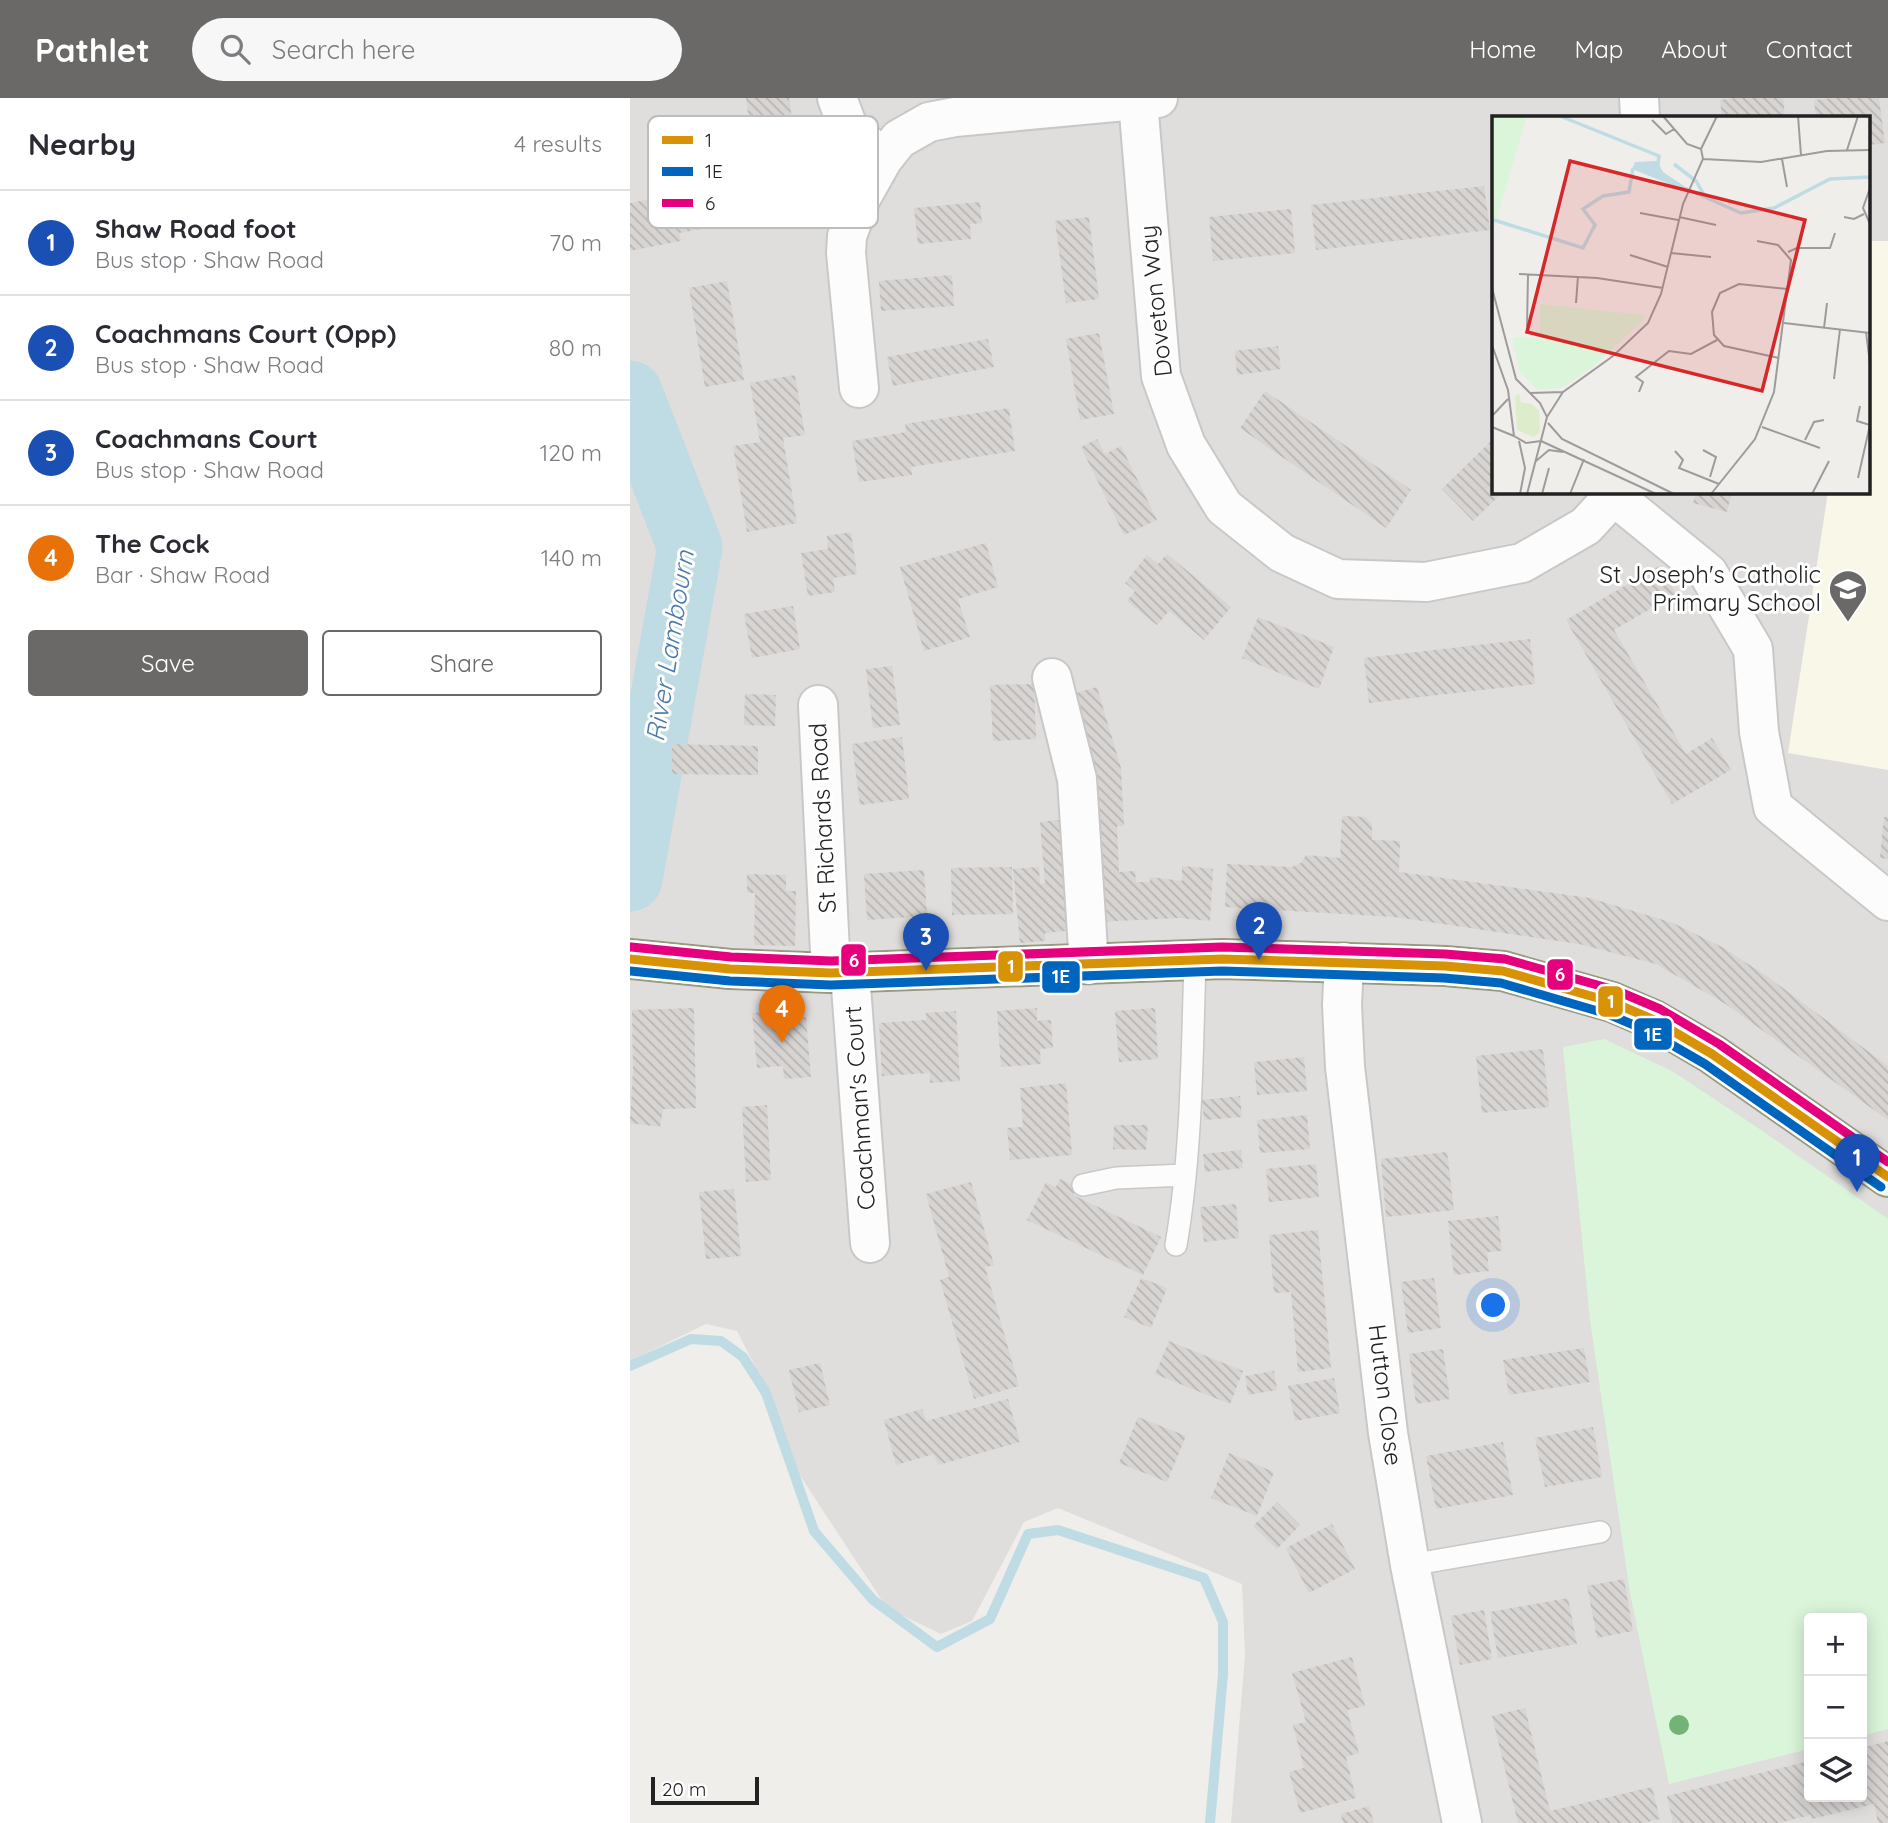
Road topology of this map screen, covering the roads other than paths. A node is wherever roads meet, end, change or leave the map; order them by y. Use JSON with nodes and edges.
{"nodes":[{"id":1,"x":837,"y":98,"type":"edge"},
{"id":2,"x":1639,"y":98,"type":"edge"},
{"id":3,"x":1148,"y":99,"type":"edge"},
{"id":4,"x":844,"y":116,"type":"edge"},
{"id":5,"x":1640,"y":116,"type":"edge"},
{"id":6,"x":878,"y":154,"type":"edge"},
{"id":7,"x":883,"y":159,"type":"junction"},
{"id":8,"x":878,"y":168,"type":"edge"},
{"id":9,"x":851,"y":228,"type":"edge"},
{"id":10,"x":859,"y":388,"type":"dead end"},
{"id":11,"x":1616,"y":494,"type":"edge"},
{"id":12,"x":1052,"y":678,"type":"dead end"},
{"id":13,"x":818,"y":705,"type":"dead end"},
{"id":14,"x":1888,"y":901,"type":"edge"},
{"id":15,"x":1195,"y":960,"type":"junction"},
{"id":16,"x":648,"y":961,"type":"edge"},
{"id":17,"x":1344,"y":962,"type":"junction"},
{"id":18,"x":1089,"y":965,"type":"junction"},
{"id":19,"x":840,"y":973,"type":"junction"},
{"id":20,"x":1185,"y":1175,"type":"junction"},
{"id":21,"x":1888,"y":1177,"type":"edge"},
{"id":22,"x":1083,"y":1185,"type":"dead end"},
{"id":23,"x":870,"y":1243,"type":"dead end"},
{"id":24,"x":1176,"y":1245,"type":"dead end"},
{"id":25,"x":1600,"y":1532,"type":"dead end"},
{"id":26,"x":1410,"y":1565,"type":"junction"},
{"id":27,"x":1462,"y":1823,"type":"edge"}],
"edges":[{"from":1,"to":4,"type":"street"},
{"from":2,"to":5,"type":"street"},
{"from":3,"to":7,"type":"street"},
{"from":3,"to":11,"type":"street","name":"Doveton Way"},
{"from":6,"to":7,"type":"street"},
{"from":7,"to":8,"type":"street"},
{"from":9,"to":10,"type":"street"},
{"from":11,"to":14,"type":"street"},
{"from":12,"to":18,"type":"street"},
{"from":13,"to":19,"type":"street","name":"St Richards Road"},
{"from":15,"to":17,"type":"main road"},
{"from":15,"to":18,"type":"main road"},
{"from":15,"to":20,"type":"lane"},
{"from":16,"to":19,"type":"main road"},
{"from":17,"to":21,"type":"main road"},
{"from":17,"to":26,"type":"street","name":"Hutton Close"},
{"from":18,"to":19,"type":"main road"},
{"from":19,"to":23,"type":"street","name":"Coachman's Court"},
{"from":20,"to":22,"type":"lane"},
{"from":20,"to":24,"type":"lane"},
{"from":25,"to":26,"type":"lane"},
{"from":26,"to":27,"type":"street","name":"Hutton Close"}]}
